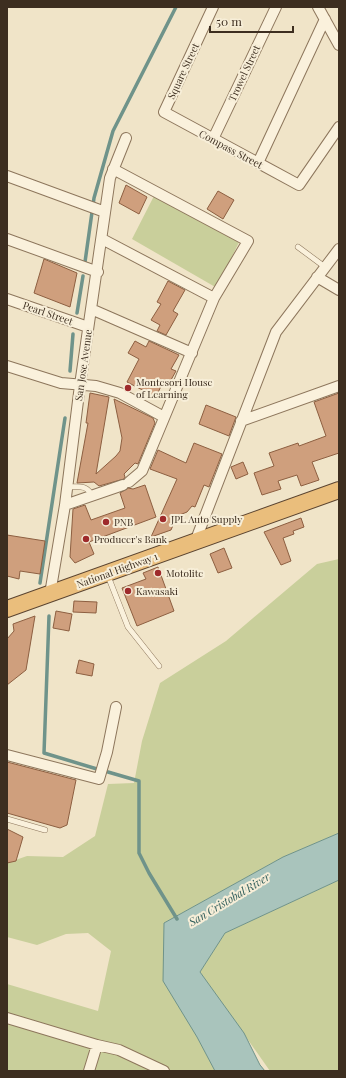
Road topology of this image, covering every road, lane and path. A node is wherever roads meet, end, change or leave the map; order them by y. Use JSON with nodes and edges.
{"nodes":[{"id":1,"x":213,"y":7,"type":"edge"},
{"id":2,"x":276,"y":7,"type":"edge"},
{"id":3,"x":318,"y":7,"type":"edge"},
{"id":4,"x":325,"y":19,"type":"junction"},
{"id":5,"x":339,"y":45,"type":"edge"},
{"id":6,"x":164,"y":112,"type":"joint"},
{"id":7,"x":339,"y":127,"type":"edge"},
{"id":8,"x":126,"y":138,"type":"dead end"},
{"id":9,"x":213,"y":139,"type":"junction"},
{"id":10,"x":258,"y":163,"type":"junction"},
{"id":11,"x":113,"y":169,"type":"junction"},
{"id":12,"x":7,"y":176,"type":"edge"},
{"id":13,"x":105,"y":212,"type":"junction"},
{"id":14,"x":7,"y":239,"type":"edge"},
{"id":15,"x":102,"y":239,"type":"junction"},
{"id":16,"x":298,"y":247,"type":"dead end"},
{"id":17,"x":339,"y":249,"type":"edge"},
{"id":18,"x":325,"y":268,"type":"junction"},
{"id":19,"x":98,"y":272,"type":"junction"},
{"id":20,"x":317,"y":277,"type":"junction"},
{"id":21,"x":339,"y":290,"type":"edge"},
{"id":22,"x":214,"y":298,"type":"junction"},
{"id":23,"x":7,"y":299,"type":"edge"},
{"id":24,"x":91,"y":309,"type":"junction"},
{"id":25,"x":88,"y":327,"type":"junction"},
{"id":26,"x":192,"y":353,"type":"junction"},
{"id":27,"x":7,"y":366,"type":"edge"},
{"id":28,"x":80,"y":385,"type":"junction"},
{"id":29,"x":339,"y":386,"type":"edge"},
{"id":30,"x":164,"y":416,"type":"junction"},
{"id":31,"x":241,"y":421,"type":"junction"},
{"id":32,"x":68,"y":487,"type":"junction"},
{"id":33,"x":339,"y":490,"type":"edge"},
{"id":34,"x":92,"y":497,"type":"junction"},
{"id":35,"x":65,"y":505,"type":"junction"},
{"id":36,"x":195,"y":542,"type":"junction"},
{"id":37,"x":107,"y":573,"type":"junction"},
{"id":38,"x":50,"y":594,"type":"junction"},
{"id":39,"x":7,"y":609,"type":"edge"},
{"id":40,"x":159,"y":666,"type":"dead end"},
{"id":41,"x":116,"y":706,"type":"dead end"},
{"id":42,"x":7,"y":755,"type":"edge"},
{"id":43,"x":7,"y":819,"type":"edge"},
{"id":44,"x":45,"y":830,"type":"dead end"},
{"id":45,"x":7,"y":1018,"type":"edge"},
{"id":46,"x":97,"y":1045,"type":"junction"},
{"id":47,"x":89,"y":1071,"type":"edge"},
{"id":48,"x":164,"y":1071,"type":"edge"}],
"edges":[{"from":1,"to":6,"type":"street","name":"Square Street"},
{"from":2,"to":9,"type":"street","name":"Trowel Street"},
{"from":3,"to":4,"type":"street"},
{"from":4,"to":5,"type":"street"},
{"from":4,"to":10,"type":"street"},
{"from":6,"to":9,"type":"street","name":"Compass Street"},
{"from":7,"to":10,"type":"street","name":"Compass Street"},
{"from":8,"to":11,"type":"street","name":"San Jose Avenue"},
{"from":9,"to":10,"type":"street","name":"Compass Street"},
{"from":11,"to":13,"type":"street","name":"San Jose Avenue"},
{"from":11,"to":22,"type":"street"},
{"from":12,"to":13,"type":"street"},
{"from":13,"to":15,"type":"street","name":"San Jose Avenue"},
{"from":14,"to":19,"type":"street"},
{"from":15,"to":19,"type":"street","name":"San Jose Avenue"},
{"from":15,"to":22,"type":"street"},
{"from":16,"to":18,"type":"lane"},
{"from":17,"to":18,"type":"street"},
{"from":18,"to":20,"type":"street"},
{"from":19,"to":24,"type":"street","name":"San Jose Avenue"},
{"from":20,"to":21,"type":"street"},
{"from":20,"to":31,"type":"street"},
{"from":22,"to":26,"type":"street"},
{"from":23,"to":25,"type":"street","name":"Pearl Street"},
{"from":24,"to":25,"type":"street","name":"San Jose Avenue"},
{"from":24,"to":26,"type":"street"},
{"from":25,"to":28,"type":"street","name":"San Jose Avenue"},
{"from":26,"to":30,"type":"street"},
{"from":27,"to":28,"type":"street"},
{"from":28,"to":30,"type":"street"},
{"from":28,"to":32,"type":"street","name":"San Jose Avenue"},
{"from":29,"to":31,"type":"street"},
{"from":30,"to":34,"type":"street"},
{"from":31,"to":36,"type":"street"},
{"from":32,"to":34,"type":"lane"},
{"from":32,"to":35,"type":"street","name":"San Jose Avenue"},
{"from":33,"to":36,"type":"highway","name":"National Highway 1"},
{"from":34,"to":35,"type":"street"},
{"from":35,"to":38,"type":"street","name":"San Jose Avenue"},
{"from":36,"to":37,"type":"highway","name":"National Highway 1"},
{"from":37,"to":38,"type":"highway","name":"National Highway 1"},
{"from":37,"to":40,"type":"lane"},
{"from":38,"to":39,"type":"highway","name":"National Highway 1"},
{"from":41,"to":42,"type":"street"},
{"from":43,"to":44,"type":"lane"},
{"from":45,"to":46,"type":"street"},
{"from":46,"to":47,"type":"street"},
{"from":46,"to":48,"type":"street"}]}
